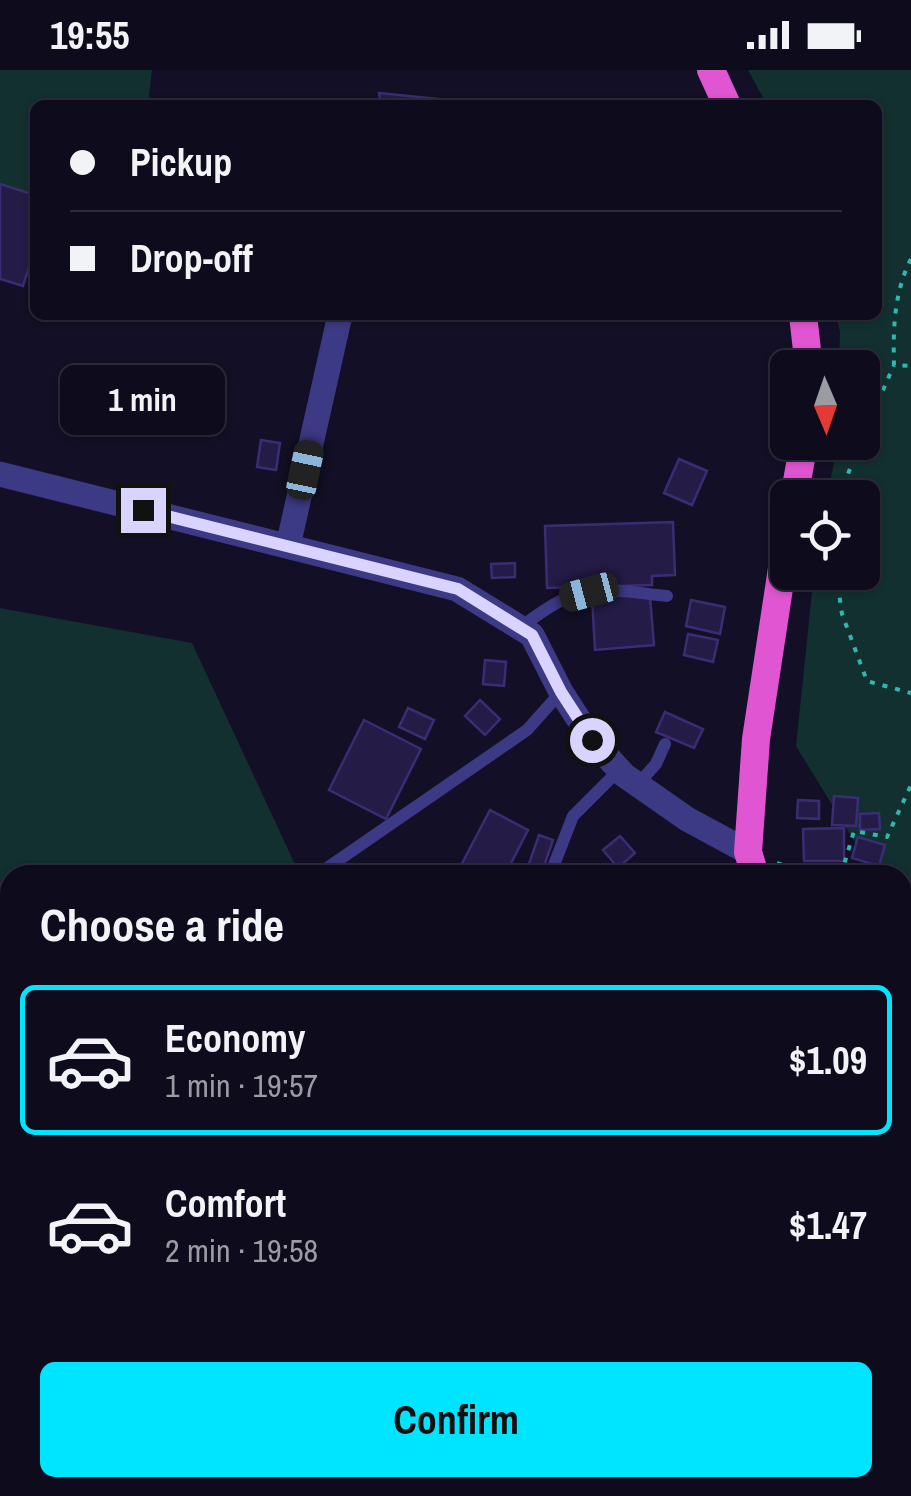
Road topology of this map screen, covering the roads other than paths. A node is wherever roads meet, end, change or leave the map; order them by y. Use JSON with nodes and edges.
{"nodes":[{"id":1,"x":710,"y":70,"type":"edge"},
{"id":2,"x":725,"y":100,"type":"edge"},
{"id":3,"x":339,"y":320,"type":"edge"},
{"id":4,"x":804,"y":320,"type":"edge"},
{"id":5,"x":807,"y":350,"type":"edge"},
{"id":6,"x":0,"y":474,"type":"edge"},
{"id":7,"x":288,"y":546,"type":"junction"},
{"id":8,"x":779,"y":590,"type":"edge"},
{"id":9,"x":667,"y":596,"type":"dead end"},
{"id":10,"x":520,"y":627,"type":"junction"},
{"id":11,"x":561,"y":692,"type":"junction"},
{"id":12,"x":665,"y":744,"type":"dead end"},
{"id":13,"x":629,"y":777,"type":"junction"},
{"id":14,"x":751,"y":864,"type":"edge"},
{"id":15,"x":331,"y":865,"type":"edge"},
{"id":16,"x":554,"y":865,"type":"edge"}],
"edges":[{"from":1,"to":2,"type":"highway"},
{"from":3,"to":7,"type":"street"},
{"from":4,"to":5,"type":"highway"},
{"from":6,"to":7,"type":"street"},
{"from":7,"to":10,"type":"street"},
{"from":8,"to":14,"type":"highway"},
{"from":9,"to":10,"type":"lane"},
{"from":10,"to":11,"type":"street"},
{"from":11,"to":13,"type":"street"},
{"from":11,"to":15,"type":"lane"},
{"from":12,"to":13,"type":"lane"},
{"from":13,"to":14,"type":"street"},
{"from":13,"to":16,"type":"lane"}]}
